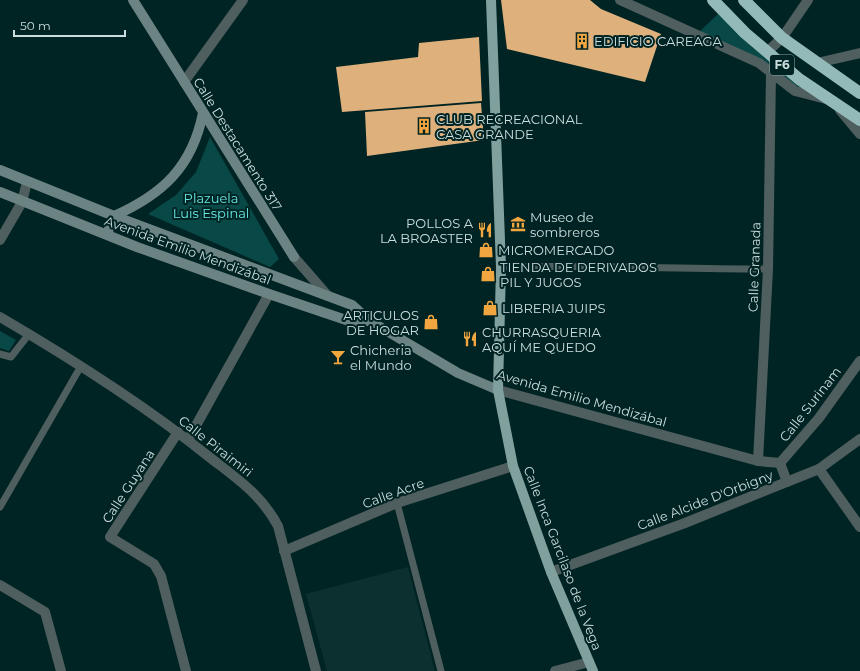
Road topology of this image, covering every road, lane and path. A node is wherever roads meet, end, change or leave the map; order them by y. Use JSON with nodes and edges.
{"nodes":[{"id":1,"x":133,"y":0,"type":"edge"},
{"id":2,"x":243,"y":0,"type":"edge"},
{"id":3,"x":491,"y":0,"type":"edge"},
{"id":4,"x":620,"y":0,"type":"edge"},
{"id":5,"x":713,"y":0,"type":"edge"},
{"id":6,"x":744,"y":0,"type":"edge"},
{"id":7,"x":808,"y":0,"type":"edge"},
{"id":8,"x":782,"y":38,"type":"junction"},
{"id":9,"x":767,"y":52,"type":"junction"},
{"id":10,"x":860,"y":53,"type":"edge"},
{"id":11,"x":817,"y":62,"type":"junction"},
{"id":12,"x":771,"y":73,"type":"junction"},
{"id":13,"x":184,"y":82,"type":"junction"},
{"id":14,"x":860,"y":93,"type":"edge"},
{"id":15,"x":832,"y":101,"type":"junction"},
{"id":16,"x":203,"y":113,"type":"junction"},
{"id":17,"x":860,"y":120,"type":"edge"},
{"id":18,"x":860,"y":134,"type":"edge"},
{"id":19,"x":0,"y":170,"type":"edge"},
{"id":20,"x":27,"y":182,"type":"junction"},
{"id":21,"x":0,"y":192,"type":"edge"},
{"id":22,"x":22,"y":202,"type":"junction"},
{"id":23,"x":114,"y":216,"type":"junction"},
{"id":24,"x":107,"y":234,"type":"junction"},
{"id":25,"x":0,"y":240,"type":"edge"},
{"id":26,"x":294,"y":258,"type":"joint"},
{"id":27,"x":501,"y":267,"type":"junction"},
{"id":28,"x":768,"y":269,"type":"junction"},
{"id":29,"x":268,"y":294,"type":"junction"},
{"id":30,"x":328,"y":296,"type":"junction"},
{"id":31,"x":0,"y":317,"type":"edge"},
{"id":32,"x":370,"y":321,"type":"junction"},
{"id":33,"x":30,"y":334,"type":"junction"},
{"id":34,"x":0,"y":354,"type":"edge"},
{"id":35,"x":860,"y":361,"type":"edge"},
{"id":36,"x":81,"y":366,"type":"junction"},
{"id":37,"x":498,"y":390,"type":"junction"},
{"id":38,"x":178,"y":432,"type":"junction"},
{"id":39,"x":860,"y":439,"type":"edge"},
{"id":40,"x":188,"y":440,"type":"junction"},
{"id":41,"x":758,"y":461,"type":"junction"},
{"id":42,"x":780,"y":463,"type":"junction"},
{"id":43,"x":513,"y":466,"type":"junction"},
{"id":44,"x":819,"y":469,"type":"junction"},
{"id":45,"x":787,"y":482,"type":"junction"},
{"id":46,"x":397,"y":503,"type":"junction"},
{"id":47,"x":0,"y":507,"type":"edge"},
{"id":48,"x":860,"y":527,"type":"edge"},
{"id":49,"x":284,"y":551,"type":"junction"},
{"id":50,"x":551,"y":572,"type":"junction"},
{"id":51,"x":0,"y":585,"type":"edge"},
{"id":52,"x":591,"y":667,"type":"edge"},
{"id":53,"x":61,"y":671,"type":"edge"},
{"id":54,"x":186,"y":671,"type":"edge"},
{"id":55,"x":316,"y":671,"type":"edge"},
{"id":56,"x":441,"y":671,"type":"edge"},
{"id":57,"x":556,"y":671,"type":"edge"}],
"edges":[{"from":1,"to":13,"type":"main road","name":"Calle Destacamento 317"},
{"from":2,"to":13,"type":"street"},
{"from":3,"to":27,"type":"main road","name":"Calle Inca Garcilaso de la Vega"},
{"from":4,"to":12,"type":"street"},
{"from":5,"to":9,"type":"highway","number":"F6"},
{"from":6,"to":8,"type":"highway","number":"F6"},
{"from":7,"to":8,"type":"street"},
{"from":8,"to":9,"type":"street"},
{"from":8,"to":11,"type":"highway","number":"F6"},
{"from":9,"to":15,"type":"highway","number":"F6"},
{"from":10,"to":11,"type":"street"},
{"from":11,"to":14,"type":"highway","number":"F6"},
{"from":12,"to":15,"type":"street"},
{"from":12,"to":28,"type":"street","name":"Calle Granada"},
{"from":13,"to":16,"type":"main road","name":"Calle Destacamento 317"},
{"from":15,"to":17,"type":"highway","number":"F6"},
{"from":15,"to":18,"type":"street"},
{"from":16,"to":23,"type":"main road"},
{"from":16,"to":26,"type":"main road","name":"Calle Destacamento 317"},
{"from":19,"to":20,"type":"main road","name":"Avenida Emilio Mendizábal"},
{"from":20,"to":22,"type":"street"},
{"from":20,"to":23,"type":"main road","name":"Avenida Emilio Mendizábal"},
{"from":21,"to":22,"type":"main road","name":"Avenida Emilio Mendizábal"},
{"from":22,"to":24,"type":"main road","name":"Avenida Emilio Mendizábal"},
{"from":22,"to":25,"type":"street"},
{"from":23,"to":24,"type":"main road"},
{"from":23,"to":30,"type":"main road","name":"Avenida Emilio Mendizábal"},
{"from":24,"to":29,"type":"main road","name":"Avenida Emilio Mendizábal"},
{"from":26,"to":30,"type":"street","name":"Calle Destacamento 317"},
{"from":27,"to":28,"type":"lane"},
{"from":27,"to":37,"type":"main road","name":"Calle Inca Garcilaso de la Vega"},
{"from":28,"to":41,"type":"street","name":"Calle Granada"},
{"from":29,"to":32,"type":"main road","name":"Avenida Emilio Mendizábal"},
{"from":29,"to":40,"type":"street"},
{"from":30,"to":32,"type":"main road","name":"Avenida Emilio Mendizábal"},
{"from":31,"to":33,"type":"street","name":"Calle Piraimiri"},
{"from":32,"to":37,"type":"main road","name":"Avenida Emilio Mendizábal"},
{"from":33,"to":34,"type":"lane"},
{"from":33,"to":36,"type":"street","name":"Calle Piraimiri"},
{"from":35,"to":42,"type":"street","name":"Calle Surinam"},
{"from":36,"to":38,"type":"street","name":"Calle Piraimiri"},
{"from":36,"to":47,"type":"lane"},
{"from":37,"to":41,"type":"street","name":"Avenida Emilio Mendizábal"},
{"from":37,"to":43,"type":"main road","name":"Calle Inca Garcilaso de la Vega"},
{"from":38,"to":40,"type":"street","name":"Calle Piraimiri"},
{"from":38,"to":54,"type":"street","name":"Calle Guyana"},
{"from":39,"to":44,"type":"street","name":"Calle Alcide D'Orbigny"},
{"from":40,"to":49,"type":"street","name":"Calle Piraimiri"},
{"from":41,"to":42,"type":"street","name":"Avenida Emilio Mendizábal"},
{"from":42,"to":45,"type":"street"},
{"from":43,"to":46,"type":"street","name":"Calle Acre"},
{"from":43,"to":50,"type":"main road","name":"Calle Inca Garcilaso de la Vega"},
{"from":44,"to":45,"type":"street","name":"Calle Alcide D'Orbigny"},
{"from":44,"to":48,"type":"street"},
{"from":45,"to":50,"type":"street","name":"Calle Alcide D'Orbigny"},
{"from":46,"to":49,"type":"street","name":"Calle Acre"},
{"from":46,"to":56,"type":"lane"},
{"from":49,"to":55,"type":"street","name":"Calle Piraimiri"},
{"from":50,"to":52,"type":"main road","name":"Calle Inca Garcilaso de la Vega"},
{"from":51,"to":53,"type":"street"},
{"from":52,"to":57,"type":"street"}]}
